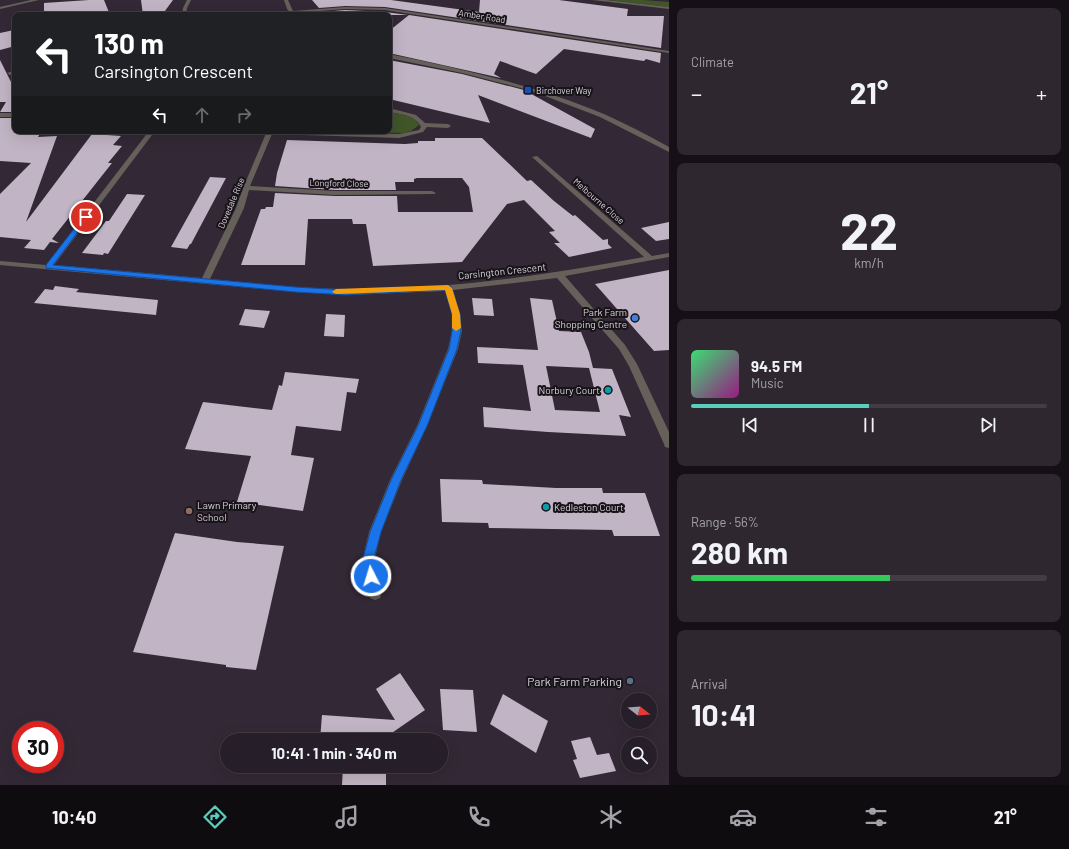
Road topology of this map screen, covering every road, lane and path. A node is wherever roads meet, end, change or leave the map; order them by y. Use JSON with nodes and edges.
{"nodes":[{"id":1,"x":37,"y":0,"type":"edge"},
{"id":2,"x":189,"y":0,"type":"edge"},
{"id":3,"x":286,"y":0,"type":"edge"},
{"id":4,"x":597,"y":0,"type":"edge"},
{"id":5,"x":0,"y":8,"type":"edge"},
{"id":6,"x":669,"y":8,"type":"edge"},
{"id":7,"x":184,"y":12,"type":"edge"},
{"id":8,"x":291,"y":12,"type":"edge"},
{"id":9,"x":310,"y":12,"type":"edge"},
{"id":10,"x":669,"y":52,"type":"edge"},
{"id":11,"x":392,"y":57,"type":"edge"},
{"id":12,"x":392,"y":111,"type":"edge"},
{"id":13,"x":0,"y":115,"type":"edge"},
{"id":14,"x":12,"y":115,"type":"edge"},
{"id":15,"x":423,"y":125,"type":"junction"},
{"id":16,"x":448,"y":126,"type":"dead end"},
{"id":17,"x":150,"y":134,"type":"edge"},
{"id":18,"x":269,"y":134,"type":"edge"},
{"id":19,"x":347,"y":134,"type":"edge"},
{"id":20,"x":669,"y":150,"type":"edge"},
{"id":21,"x":535,"y":157,"type":"dead end"},
{"id":22,"x":246,"y":188,"type":"junction"},
{"id":23,"x":432,"y":193,"type":"dead end"},
{"id":24,"x":669,"y":255,"type":"edge"},
{"id":25,"x":650,"y":258,"type":"junction"},
{"id":26,"x":0,"y":263,"type":"edge"},
{"id":27,"x":48,"y":267,"type":"junction"},
{"id":28,"x":559,"y":275,"type":"junction"},
{"id":29,"x":205,"y":280,"type":"junction"},
{"id":30,"x":448,"y":288,"type":"junction"},
{"id":31,"x":669,"y":444,"type":"edge"},
{"id":32,"x":375,"y":594,"type":"dead end"}],
"edges":[{"from":1,"to":5,"type":"street"},
{"from":2,"to":7,"type":"street"},
{"from":3,"to":8,"type":"street"},
{"from":4,"to":6,"type":"street"},
{"from":9,"to":10,"type":"street","name":"Amber Road"},
{"from":11,"to":20,"type":"street"},
{"from":12,"to":15,"type":"street"},
{"from":13,"to":14,"type":"street"},
{"from":15,"to":16,"type":"street"},
{"from":15,"to":19,"type":"street"},
{"from":17,"to":27,"type":"street"},
{"from":18,"to":22,"type":"street","name":"Dovedale Rise"},
{"from":21,"to":25,"type":"street","name":"Melbourne Close"},
{"from":22,"to":23,"type":"street","name":"Longford Close"},
{"from":22,"to":29,"type":"street","name":"Dovedale Rise"},
{"from":24,"to":25,"type":"street","name":"Carsington Crescent"},
{"from":25,"to":28,"type":"street","name":"Carsington Crescent"},
{"from":26,"to":27,"type":"street","name":"Carsington Crescent"},
{"from":27,"to":29,"type":"street","name":"Carsington Crescent"},
{"from":28,"to":30,"type":"street","name":"Carsington Crescent"},
{"from":28,"to":31,"type":"street"},
{"from":29,"to":30,"type":"street","name":"Carsington Crescent"},
{"from":30,"to":32,"type":"street"}]}
